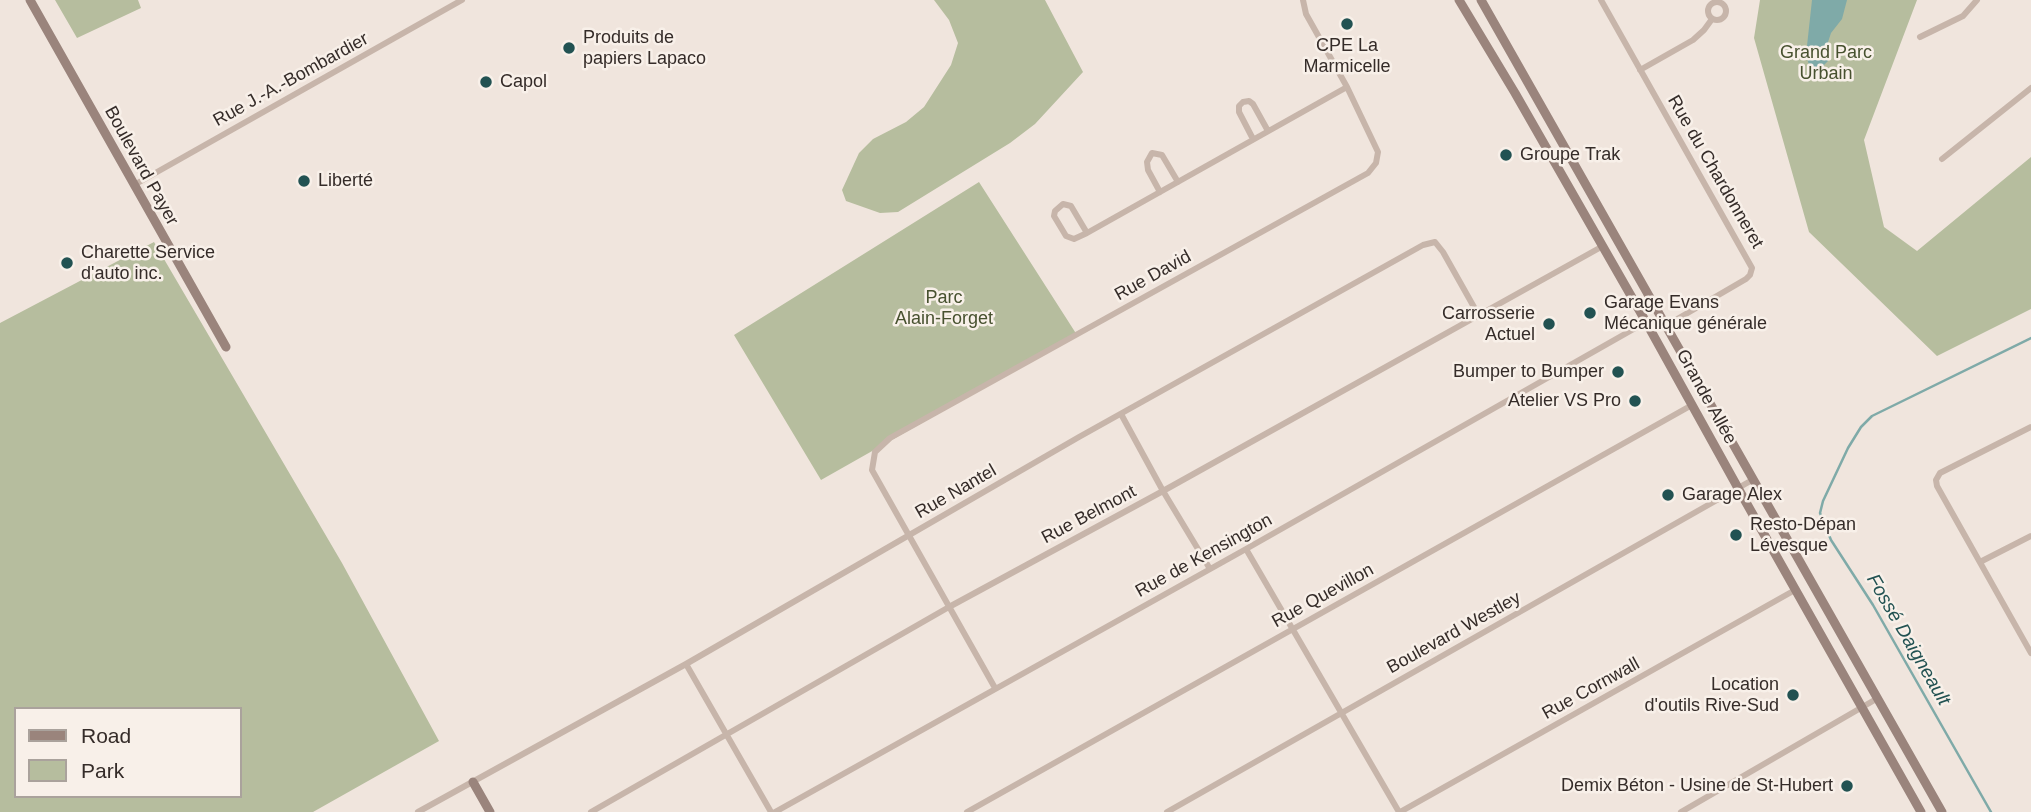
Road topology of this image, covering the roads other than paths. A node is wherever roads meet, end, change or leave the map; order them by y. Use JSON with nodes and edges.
{"nodes":[{"id":1,"x":30,"y":0,"type":"edge"},
{"id":2,"x":462,"y":0,"type":"edge"},
{"id":3,"x":1303,"y":0,"type":"edge"},
{"id":4,"x":1309,"y":0,"type":"edge"},
{"id":5,"x":1459,"y":0,"type":"edge"},
{"id":6,"x":1481,"y":0,"type":"edge"},
{"id":7,"x":1601,"y":0,"type":"edge"},
{"id":8,"x":1977,"y":0,"type":"edge"},
{"id":9,"x":1305,"y":8,"type":"junction"},
{"id":10,"x":1712,"y":19,"type":"dead end"},
{"id":11,"x":1920,"y":37,"type":"dead end"},
{"id":12,"x":1640,"y":70,"type":"junction"},
{"id":13,"x":1347,"y":87,"type":"junction"},
{"id":14,"x":2031,"y":88,"type":"edge"},
{"id":15,"x":1268,"y":131,"type":"junction"},
{"id":16,"x":1254,"y":139,"type":"junction"},
{"id":17,"x":1942,"y":159,"type":"dead end"},
{"id":18,"x":1178,"y":182,"type":"junction"},
{"id":19,"x":134,"y":185,"type":"junction"},
{"id":20,"x":1160,"y":192,"type":"junction"},
{"id":21,"x":1087,"y":233,"type":"junction"},
{"id":22,"x":1603,"y":246,"type":"junction"},
{"id":23,"x":1479,"y":316,"type":"junction"},
{"id":24,"x":1646,"y":322,"type":"junction"},
{"id":25,"x":1667,"y":325,"type":"junction"},
{"id":26,"x":226,"y":347,"type":"dead end"},
{"id":27,"x":1692,"y":405,"type":"junction"},
{"id":28,"x":1121,"y":414,"type":"junction"},
{"id":29,"x":2031,"y":427,"type":"edge"},
{"id":30,"x":1754,"y":479,"type":"junction"},
{"id":31,"x":1738,"y":488,"type":"junction"},
{"id":32,"x":1163,"y":491,"type":"junction"},
{"id":33,"x":909,"y":536,"type":"junction"},
{"id":34,"x":2031,"y":536,"type":"edge"},
{"id":35,"x":1246,"y":549,"type":"junction"},
{"id":36,"x":1980,"y":562,"type":"junction"},
{"id":37,"x":1210,"y":569,"type":"junction"},
{"id":38,"x":1795,"y":590,"type":"junction"},
{"id":39,"x":949,"y":607,"type":"junction"},
{"id":40,"x":1294,"y":628,"type":"junction"},
{"id":41,"x":2031,"y":653,"type":"edge"},
{"id":42,"x":686,"y":664,"type":"junction"},
{"id":43,"x":995,"y":688,"type":"junction"},
{"id":44,"x":1878,"y":698,"type":"junction"},
{"id":45,"x":1862,"y":707,"type":"junction"},
{"id":46,"x":1342,"y":713,"type":"junction"},
{"id":47,"x":726,"y":734,"type":"junction"},
{"id":48,"x":473,"y":782,"type":"junction"},
{"id":49,"x":418,"y":812,"type":"edge"},
{"id":50,"x":490,"y":812,"type":"edge"},
{"id":51,"x":591,"y":812,"type":"edge"},
{"id":52,"x":773,"y":812,"type":"edge"},
{"id":53,"x":967,"y":812,"type":"edge"},
{"id":54,"x":1167,"y":812,"type":"edge"},
{"id":55,"x":1399,"y":812,"type":"edge"},
{"id":56,"x":1681,"y":812,"type":"edge"},
{"id":57,"x":1922,"y":812,"type":"edge"},
{"id":58,"x":1942,"y":812,"type":"edge"}],
"edges":[{"from":1,"to":19,"type":"main road","name":"Boulevard Payer"},
{"from":2,"to":19,"type":"street","name":"Rue J.-A.-Bombardier"},
{"from":3,"to":9,"type":"street","name":"Rue David"},
{"from":4,"to":9,"type":"street"},
{"from":5,"to":22,"type":"main road","name":"Grande Allée"},
{"from":6,"to":25,"type":"main road","name":"Grande Allée"},
{"from":7,"to":12,"type":"street","name":"Rue du Chardonneret"},
{"from":8,"to":11,"type":"street"},
{"from":9,"to":13,"type":"street","name":"Rue David"},
{"from":10,"to":12,"type":"street"},
{"from":12,"to":25,"type":"street","name":"Rue du Chardonneret"},
{"from":13,"to":15,"type":"street"},
{"from":13,"to":33,"type":"street","name":"Rue David"},
{"from":14,"to":17,"type":"street"},
{"from":15,"to":16,"type":"street"},
{"from":15,"to":16,"type":"street"},
{"from":16,"to":18,"type":"street"},
{"from":18,"to":20,"type":"street"},
{"from":18,"to":20,"type":"street"},
{"from":19,"to":26,"type":"main road","name":"Boulevard Payer"},
{"from":20,"to":21,"type":"street"},
{"from":21,"to":21,"type":"street"},
{"from":22,"to":23,"type":"street","name":"Rue Belmont"},
{"from":22,"to":24,"type":"main road","name":"Grande Allée"},
{"from":23,"to":28,"type":"street","name":"Rue Nantel"},
{"from":23,"to":32,"type":"street","name":"Rue Belmont"},
{"from":24,"to":27,"type":"main road","name":"Grande Allée"},
{"from":24,"to":35,"type":"street","name":"Rue de Kensington"},
{"from":25,"to":30,"type":"main road","name":"Grande Allée"},
{"from":27,"to":31,"type":"main road","name":"Grande Allée"},
{"from":27,"to":40,"type":"street","name":"Rue Quevillon"},
{"from":28,"to":32,"type":"street"},
{"from":28,"to":33,"type":"street","name":"Rue Nantel"},
{"from":29,"to":36,"type":"street"},
{"from":30,"to":31,"type":"street","name":"Boulevard Westley"},
{"from":30,"to":44,"type":"main road","name":"Grande Allée"},
{"from":31,"to":38,"type":"main road","name":"Grande Allée"},
{"from":31,"to":46,"type":"street","name":"Boulevard Westley"},
{"from":32,"to":37,"type":"street"},
{"from":32,"to":39,"type":"street","name":"Rue Belmont"},
{"from":33,"to":39,"type":"street"},
{"from":33,"to":42,"type":"street","name":"Rue Nantel"},
{"from":34,"to":36,"type":"street"},
{"from":35,"to":37,"type":"street","name":"Rue de Kensington"},
{"from":35,"to":40,"type":"street"},
{"from":36,"to":41,"type":"street"},
{"from":37,"to":43,"type":"street","name":"Rue de Kensington"},
{"from":38,"to":45,"type":"main road","name":"Grande Allée"},
{"from":38,"to":55,"type":"street","name":"Rue Cornwall"},
{"from":39,"to":43,"type":"street"},
{"from":39,"to":47,"type":"street","name":"Rue Belmont"},
{"from":40,"to":46,"type":"street"},
{"from":40,"to":53,"type":"street","name":"Rue Quevillon"},
{"from":42,"to":47,"type":"street"},
{"from":42,"to":48,"type":"street","name":"Rue Nantel"},
{"from":43,"to":52,"type":"street","name":"Rue de Kensington"},
{"from":44,"to":45,"type":"street"},
{"from":44,"to":58,"type":"main road","name":"Grande Allée"},
{"from":45,"to":56,"type":"street"},
{"from":45,"to":57,"type":"main road","name":"Grande Allée"},
{"from":46,"to":54,"type":"street","name":"Boulevard Westley"},
{"from":46,"to":55,"type":"street"},
{"from":47,"to":51,"type":"street","name":"Rue Belmont"},
{"from":47,"to":52,"type":"street"},
{"from":48,"to":49,"type":"street","name":"Rue Nantel"},
{"from":48,"to":50,"type":"main road"}]}
